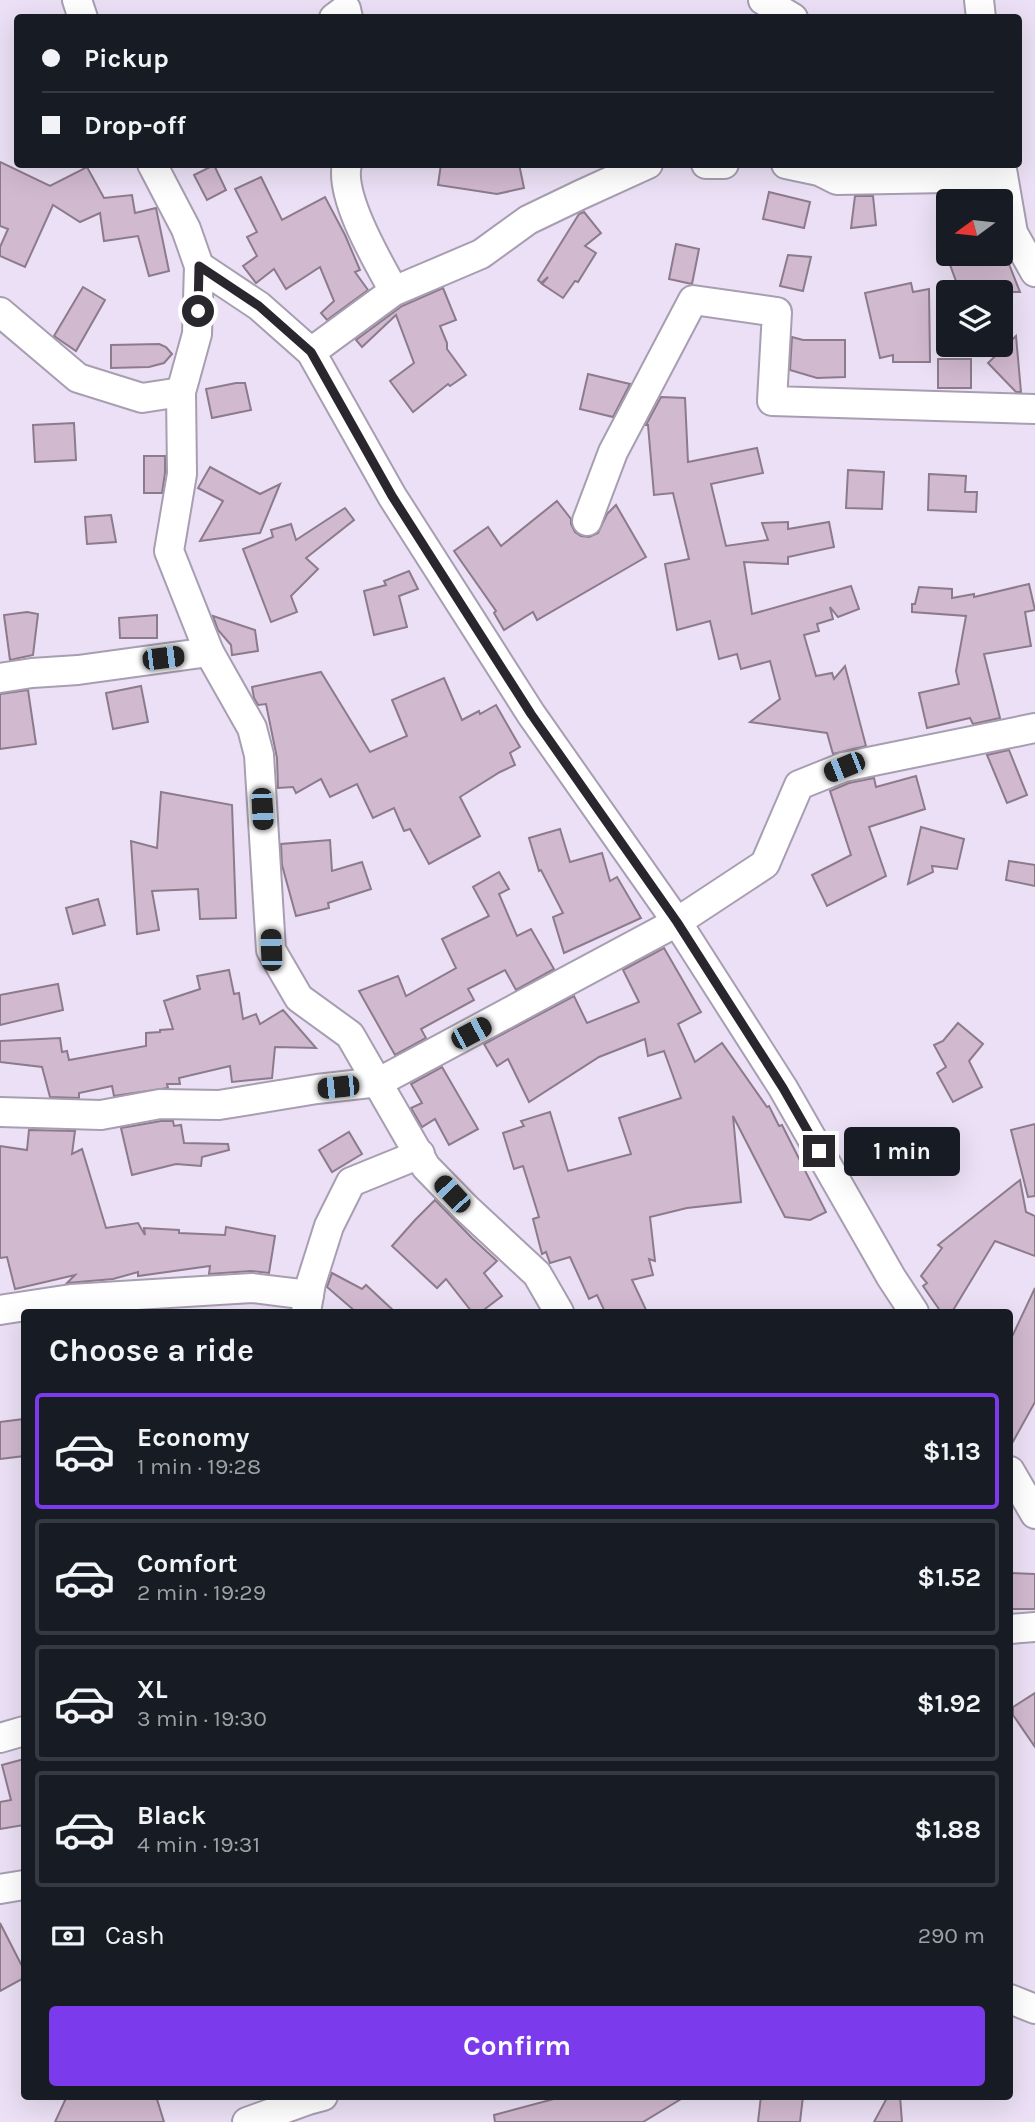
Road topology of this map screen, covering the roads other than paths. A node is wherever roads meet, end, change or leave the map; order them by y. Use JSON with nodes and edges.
{"nodes":[{"id":1,"x":763,"y":0,"type":"edge"},
{"id":2,"x":786,"y":14,"type":"edge"},
{"id":3,"x":154,"y":168,"type":"edge"},
{"id":4,"x":347,"y":168,"type":"edge"},
{"id":5,"x":639,"y":168,"type":"edge"},
{"id":6,"x":820,"y":168,"type":"edge"},
{"id":7,"x":1002,"y":171,"type":"edge"},
{"id":8,"x":199,"y":266,"type":"junction"},
{"id":9,"x":1035,"y":272,"type":"edge"},
{"id":10,"x":394,"y":291,"type":"junction"},
{"id":11,"x":0,"y":312,"type":"edge"},
{"id":12,"x":311,"y":352,"type":"junction"},
{"id":13,"x":181,"y":392,"type":"junction"},
{"id":14,"x":1035,"y":409,"type":"edge"},
{"id":15,"x":587,"y":521,"type":"dead end"},
{"id":16,"x":209,"y":652,"type":"junction"},
{"id":17,"x":0,"y":678,"type":"edge"},
{"id":18,"x":1035,"y":728,"type":"edge"},
{"id":19,"x":677,"y":922,"type":"junction"},
{"id":20,"x":379,"y":1082,"type":"junction"},
{"id":21,"x":0,"y":1112,"type":"edge"},
{"id":22,"x":419,"y":1154,"type":"junction"},
{"id":23,"x":307,"y":1304,"type":"edge"},
{"id":24,"x":557,"y":1309,"type":"edge"},
{"id":25,"x":912,"y":1309,"type":"edge"},
{"id":26,"x":0,"y":1310,"type":"edge"},
{"id":27,"x":1013,"y":1476,"type":"edge"},
{"id":28,"x":1035,"y":1514,"type":"edge"},
{"id":29,"x":1035,"y":1627,"type":"edge"},
{"id":30,"x":1013,"y":1629,"type":"edge"},
{"id":31,"x":21,"y":1732,"type":"edge"},
{"id":32,"x":0,"y":1738,"type":"edge"},
{"id":33,"x":21,"y":1886,"type":"edge"},
{"id":34,"x":0,"y":1889,"type":"edge"},
{"id":35,"x":1013,"y":2000,"type":"edge"},
{"id":36,"x":1035,"y":2009,"type":"edge"},
{"id":37,"x":308,"y":2100,"type":"edge"},
{"id":38,"x":247,"y":2122,"type":"edge"}],
"edges":[{"from":1,"to":2,"type":"street"},
{"from":3,"to":8,"type":"street"},
{"from":4,"to":10,"type":"street"},
{"from":5,"to":10,"type":"street"},
{"from":6,"to":7,"type":"street"},
{"from":7,"to":9,"type":"street"},
{"from":8,"to":12,"type":"street"},
{"from":8,"to":13,"type":"street"},
{"from":10,"to":12,"type":"street"},
{"from":11,"to":13,"type":"street"},
{"from":12,"to":19,"type":"street"},
{"from":13,"to":16,"type":"street"},
{"from":14,"to":15,"type":"street"},
{"from":16,"to":17,"type":"street"},
{"from":16,"to":20,"type":"street"},
{"from":18,"to":19,"type":"street"},
{"from":19,"to":20,"type":"street"},
{"from":19,"to":25,"type":"street"},
{"from":20,"to":21,"type":"street"},
{"from":20,"to":22,"type":"street"},
{"from":22,"to":23,"type":"street"},
{"from":22,"to":24,"type":"street"},
{"from":23,"to":26,"type":"street"},
{"from":27,"to":28,"type":"street"},
{"from":29,"to":30,"type":"street"},
{"from":31,"to":32,"type":"street"},
{"from":33,"to":34,"type":"street"},
{"from":35,"to":36,"type":"street"},
{"from":37,"to":38,"type":"street"}]}
